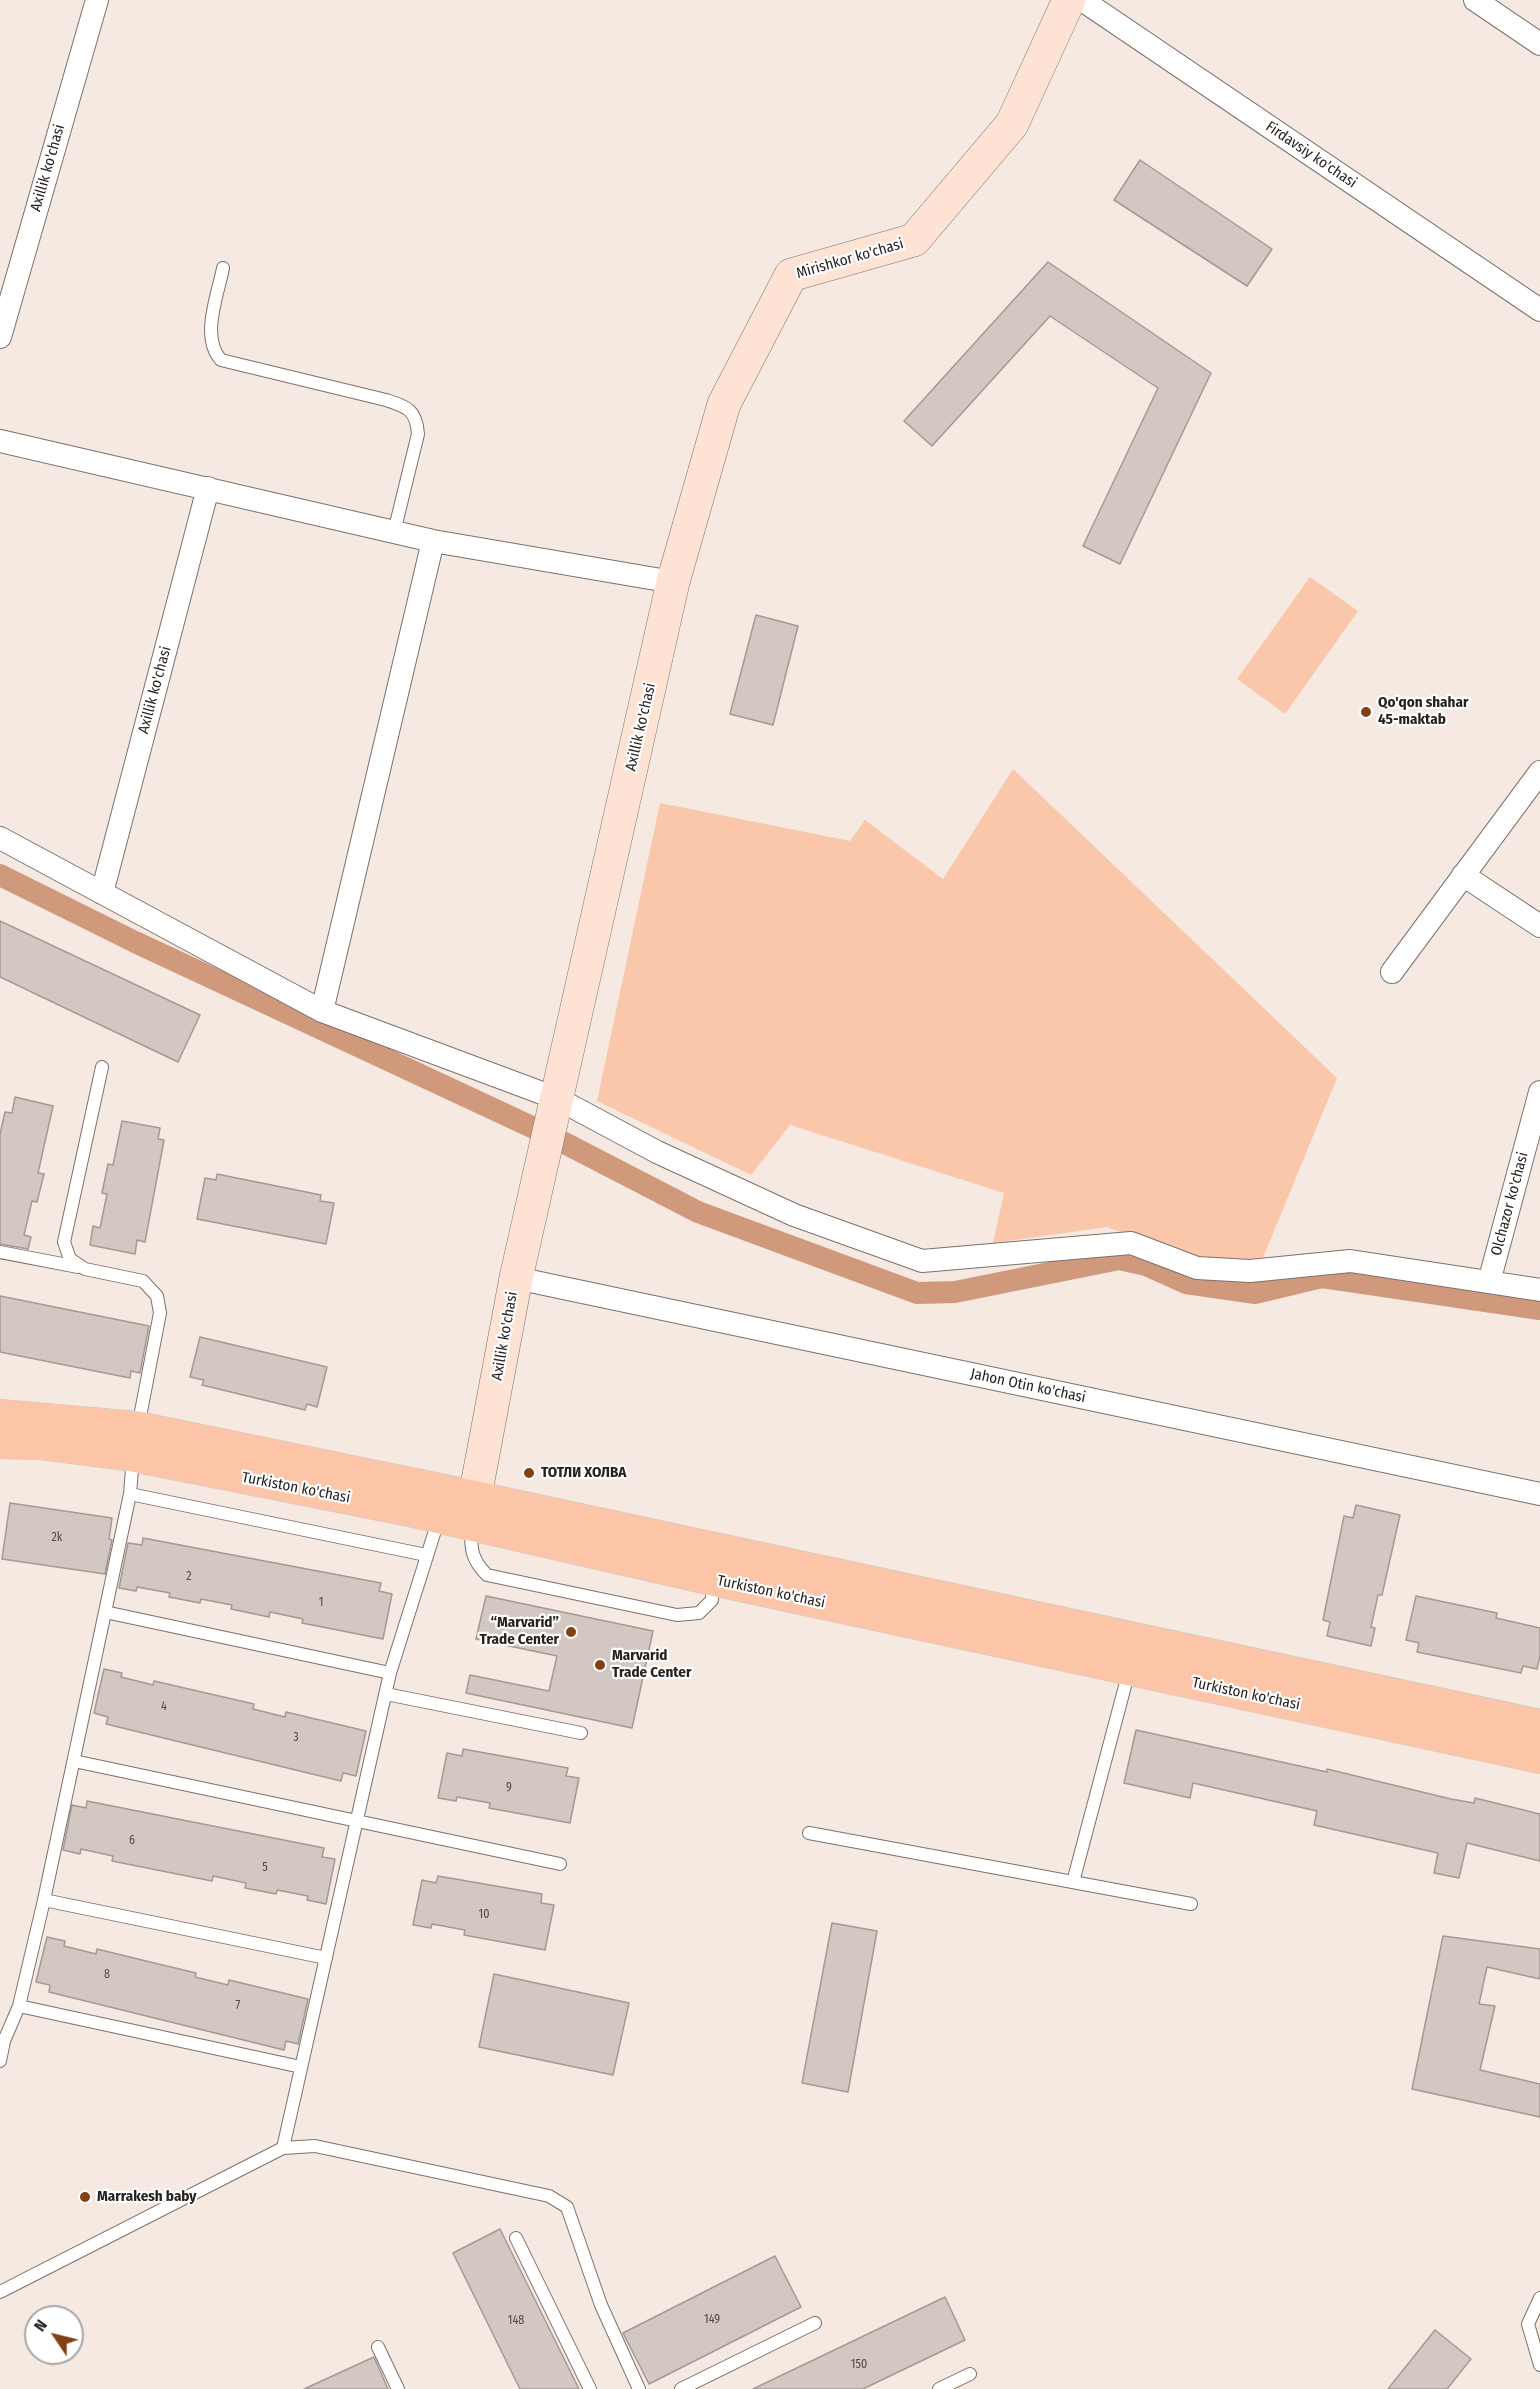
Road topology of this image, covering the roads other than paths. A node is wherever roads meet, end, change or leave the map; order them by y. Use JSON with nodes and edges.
{"nodes":[{"id":1,"x":97,"y":0,"type":"edge"},
{"id":2,"x":1069,"y":0,"type":"edge"},
{"id":3,"x":1082,"y":0,"type":"edge"},
{"id":4,"x":1475,"y":0,"type":"edge"},
{"id":5,"x":1540,"y":44,"type":"edge"},
{"id":6,"x":223,"y":268,"type":"dead end"},
{"id":7,"x":1540,"y":310,"type":"edge"},
{"id":8,"x":0,"y":337,"type":"edge"},
{"id":9,"x":0,"y":441,"type":"edge"},
{"id":10,"x":208,"y":488,"type":"junction"},
{"id":11,"x":394,"y":532,"type":"junction"},
{"id":12,"x":433,"y":541,"type":"junction"},
{"id":13,"x":673,"y":582,"type":"junction"},
{"id":14,"x":1540,"y":772,"type":"edge"},
{"id":15,"x":0,"y":838,"type":"edge"},
{"id":16,"x":1463,"y":875,"type":"junction"},
{"id":17,"x":102,"y":893,"type":"junction"},
{"id":18,"x":1540,"y":926,"type":"edge"},
{"id":19,"x":1392,"y":972,"type":"dead end"},
{"id":20,"x":322,"y":1011,"type":"junction"},
{"id":21,"x":102,"y":1067,"type":"dead end"},
{"id":22,"x":1540,"y":1092,"type":"edge"},
{"id":23,"x":556,"y":1105,"type":"junction"},
{"id":24,"x":0,"y":1251,"type":"edge"},
{"id":25,"x":85,"y":1269,"type":"junction"},
{"id":26,"x":516,"y":1278,"type":"junction"},
{"id":27,"x":1489,"y":1282,"type":"junction"},
{"id":28,"x":1540,"y":1290,"type":"edge"},
{"id":29,"x":0,"y":1416,"type":"edge"},
{"id":30,"x":0,"y":1442,"type":"edge"},
{"id":31,"x":135,"y":1442,"type":"junction"},
{"id":32,"x":130,"y":1494,"type":"junction"},
{"id":33,"x":1540,"y":1494,"type":"edge"},
{"id":34,"x":442,"y":1504,"type":"junction"},
{"id":35,"x":473,"y":1511,"type":"junction"},
{"id":36,"x":426,"y":1555,"type":"junction"},
{"id":37,"x":712,"y":1579,"type":"junction"},
{"id":38,"x":105,"y":1612,"type":"junction"},
{"id":39,"x":1130,"y":1669,"type":"junction"},
{"id":40,"x":390,"y":1673,"type":"junction"},
{"id":41,"x":386,"y":1694,"type":"junction"},
{"id":42,"x":1540,"y":1726,"type":"edge"},
{"id":43,"x":581,"y":1733,"type":"dead end"},
{"id":44,"x":1540,"y":1757,"type":"edge"},
{"id":45,"x":74,"y":1761,"type":"junction"},
{"id":46,"x":357,"y":1821,"type":"junction"},
{"id":47,"x":809,"y":1833,"type":"dead end"},
{"id":48,"x":560,"y":1864,"type":"dead end"},
{"id":49,"x":1073,"y":1881,"type":"junction"},
{"id":50,"x":44,"y":1900,"type":"junction"},
{"id":51,"x":1191,"y":1904,"type":"dead end"},
{"id":52,"x":326,"y":1958,"type":"junction"},
{"id":53,"x":19,"y":2006,"type":"junction"},
{"id":54,"x":0,"y":2061,"type":"edge"},
{"id":55,"x":301,"y":2067,"type":"junction"},
{"id":56,"x":283,"y":2148,"type":"junction"},
{"id":57,"x":516,"y":2238,"type":"dead end"},
{"id":58,"x":0,"y":2292,"type":"edge"},
{"id":59,"x":1540,"y":2298,"type":"edge"},
{"id":60,"x":815,"y":2323,"type":"dead end"},
{"id":61,"x":378,"y":2347,"type":"dead end"},
{"id":62,"x":1540,"y":2365,"type":"edge"},
{"id":63,"x":970,"y":2374,"type":"dead end"},
{"id":64,"x":398,"y":2389,"type":"edge"},
{"id":65,"x":590,"y":2389,"type":"edge"},
{"id":66,"x":639,"y":2389,"type":"edge"},
{"id":67,"x":681,"y":2389,"type":"edge"},
{"id":68,"x":939,"y":2389,"type":"edge"}],
"edges":[{"from":1,"to":8,"type":"street","name":"Axillik ko'chasi"},
{"from":2,"to":13,"type":"street","name":"Mirishkor ko'chasi"},
{"from":3,"to":7,"type":"street","name":"Firdavsiy ko'chasi"},
{"from":4,"to":5,"type":"street"},
{"from":6,"to":11,"type":"lane"},
{"from":9,"to":10,"type":"street"},
{"from":10,"to":11,"type":"street"},
{"from":10,"to":17,"type":"street","name":"Axillik ko'chasi"},
{"from":11,"to":12,"type":"street"},
{"from":12,"to":13,"type":"street"},
{"from":12,"to":20,"type":"street"},
{"from":13,"to":23,"type":"street","name":"Axillik ko'chasi"},
{"from":14,"to":16,"type":"street"},
{"from":15,"to":17,"type":"street"},
{"from":16,"to":18,"type":"street"},
{"from":16,"to":19,"type":"street"},
{"from":17,"to":20,"type":"street"},
{"from":20,"to":23,"type":"street"},
{"from":21,"to":25,"type":"lane"},
{"from":22,"to":27,"type":"street","name":"Olchazor ko'chasi"},
{"from":23,"to":26,"type":"street","name":"Axillik ko'chasi"},
{"from":23,"to":27,"type":"street"},
{"from":24,"to":25,"type":"lane"},
{"from":25,"to":31,"type":"lane"},
{"from":26,"to":33,"type":"street","name":"Jahon Otin ko'chasi"},
{"from":26,"to":35,"type":"street","name":"Axillik ko'chasi"},
{"from":27,"to":28,"type":"street"},
{"from":29,"to":31,"type":"main road","name":"Turkiston ko'chasi"},
{"from":30,"to":31,"type":"main road","name":"Turkiston ko'chasi"},
{"from":31,"to":32,"type":"lane"},
{"from":31,"to":34,"type":"main road","name":"Turkiston ko'chasi"},
{"from":32,"to":36,"type":"lane"},
{"from":32,"to":38,"type":"lane"},
{"from":34,"to":35,"type":"main road","name":"Turkiston ko'chasi"},
{"from":34,"to":36,"type":"lane"},
{"from":35,"to":37,"type":"main road","name":"Turkiston ko'chasi"},
{"from":35,"to":37,"type":"lane"},
{"from":35,"to":42,"type":"main road","name":"Turkiston ko'chasi"},
{"from":36,"to":40,"type":"lane"},
{"from":37,"to":39,"type":"main road","name":"Turkiston ko'chasi"},
{"from":38,"to":40,"type":"lane"},
{"from":38,"to":45,"type":"lane"},
{"from":39,"to":44,"type":"main road","name":"Turkiston ko'chasi"},
{"from":39,"to":49,"type":"lane"},
{"from":40,"to":41,"type":"lane"},
{"from":41,"to":43,"type":"lane"},
{"from":41,"to":46,"type":"lane"},
{"from":45,"to":46,"type":"lane"},
{"from":45,"to":50,"type":"lane"},
{"from":46,"to":48,"type":"lane"},
{"from":46,"to":52,"type":"lane"},
{"from":47,"to":49,"type":"lane"},
{"from":49,"to":51,"type":"lane"},
{"from":50,"to":52,"type":"lane"},
{"from":50,"to":53,"type":"lane"},
{"from":52,"to":55,"type":"lane"},
{"from":53,"to":54,"type":"lane"},
{"from":53,"to":55,"type":"lane"},
{"from":55,"to":56,"type":"lane"},
{"from":56,"to":58,"type":"lane"},
{"from":56,"to":66,"type":"lane"},
{"from":57,"to":65,"type":"lane"},
{"from":59,"to":62,"type":"lane"},
{"from":60,"to":67,"type":"lane"},
{"from":61,"to":64,"type":"lane"},
{"from":63,"to":68,"type":"lane"}]}
